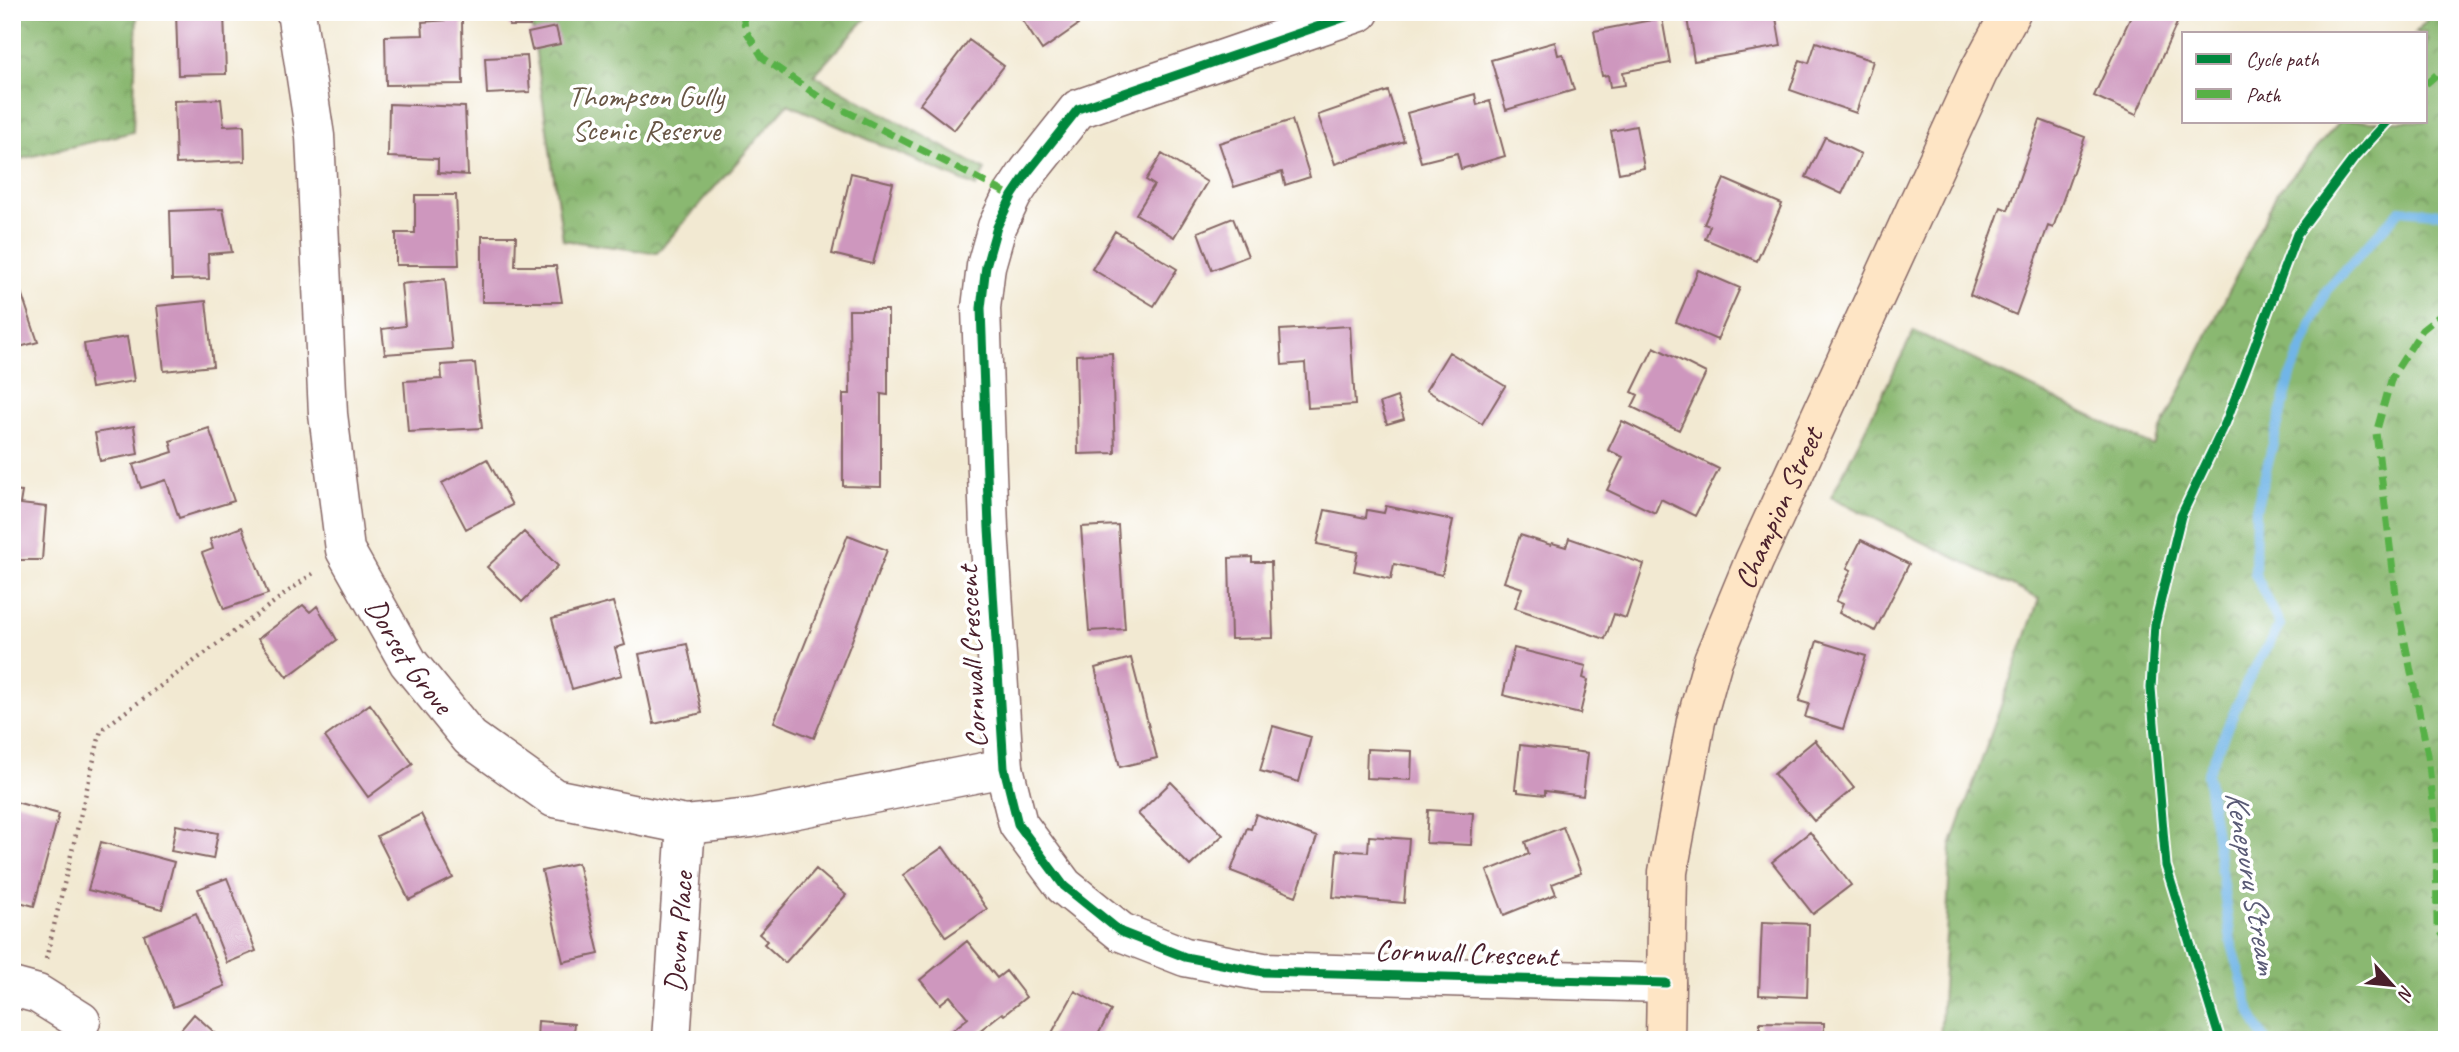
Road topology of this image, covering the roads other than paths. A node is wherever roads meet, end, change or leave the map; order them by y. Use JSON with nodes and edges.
{"nodes":[{"id":1,"x":296,"y":12,"type":"edge"},
{"id":2,"x":1360,"y":12,"type":"edge"},
{"id":3,"x":2011,"y":12,"type":"edge"},
{"id":4,"x":1004,"y":768,"type":"junction"},
{"id":5,"x":686,"y":824,"type":"junction"},
{"id":6,"x":1666,"y":983,"type":"junction"},
{"id":7,"x":25,"y":990,"type":"edge"},
{"id":8,"x":81,"y":1021,"type":"dead end"},
{"id":9,"x":671,"y":1040,"type":"edge"},
{"id":10,"x":1665,"y":1040,"type":"edge"}],
"edges":[{"from":1,"to":5,"type":"street","name":"Dorset Grove"},
{"from":2,"to":4,"type":"street","name":"Cornwall Crescent"},
{"from":3,"to":6,"type":"main road","name":"Champion Street"},
{"from":4,"to":5,"type":"street","name":"Dorset Grove"},
{"from":4,"to":6,"type":"street","name":"Cornwall Crescent"},
{"from":5,"to":9,"type":"street","name":"Devon Place"},
{"from":6,"to":10,"type":"main road","name":"Champion Street"},
{"from":7,"to":8,"type":"street"}]}
